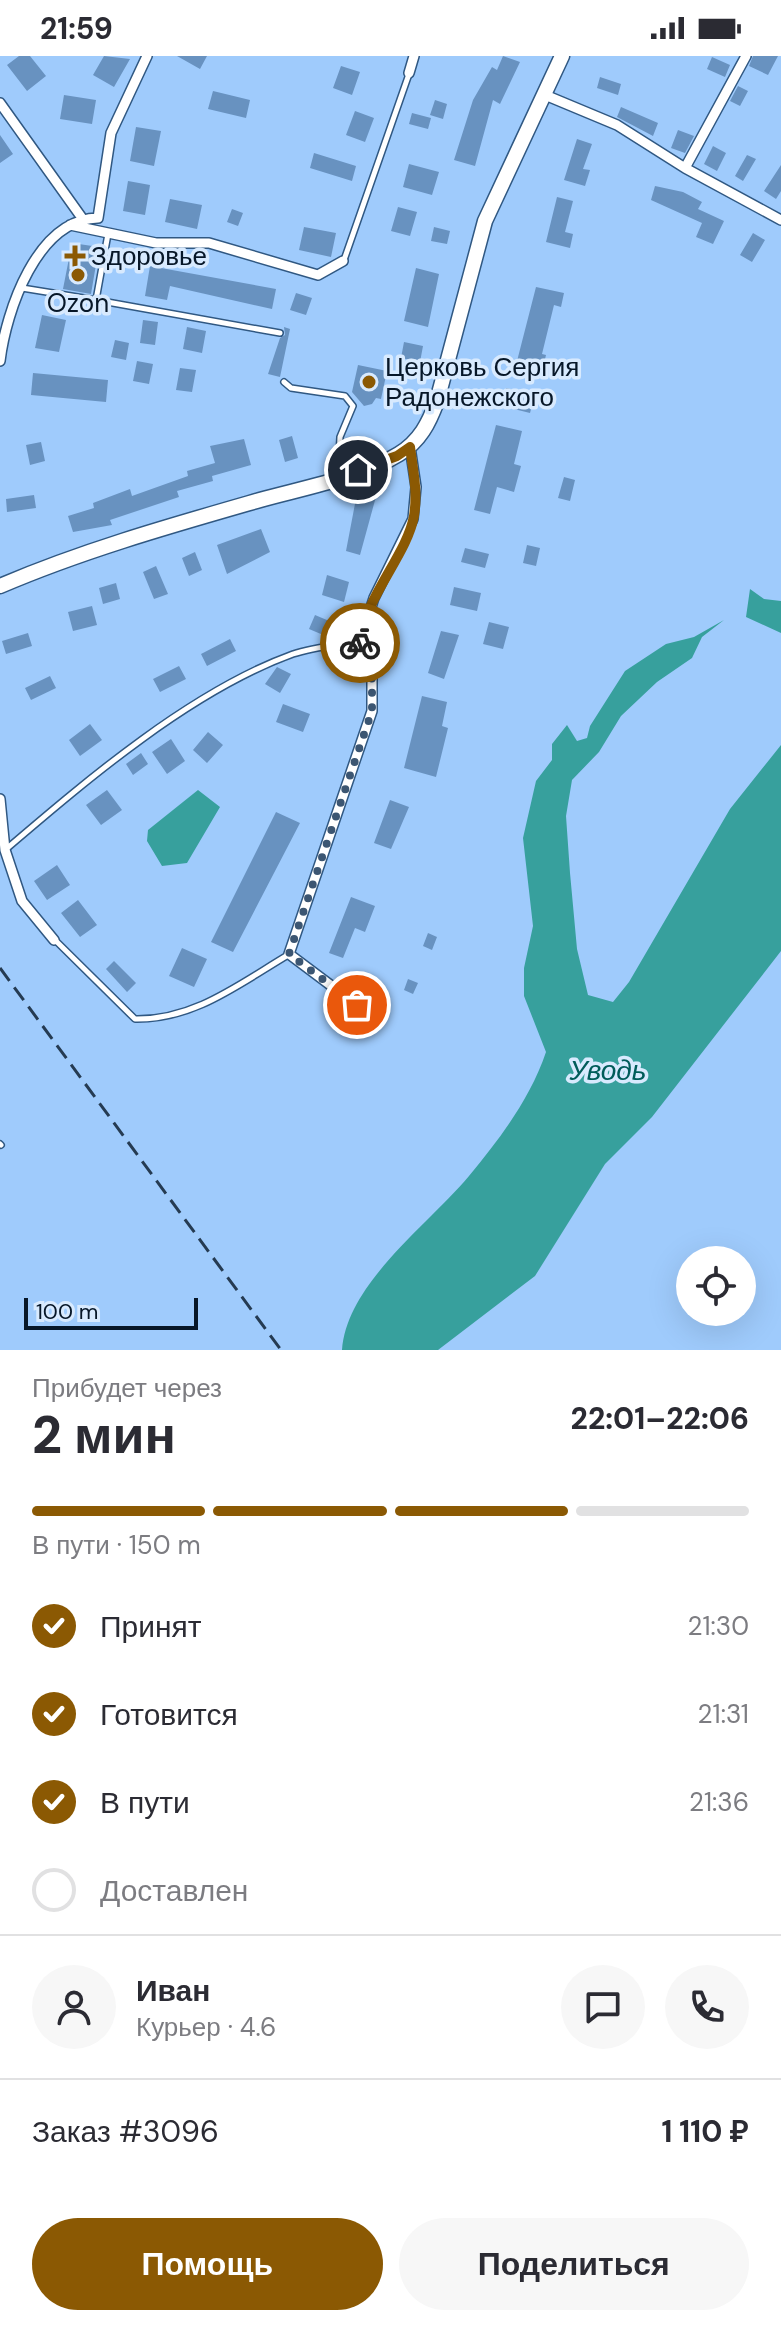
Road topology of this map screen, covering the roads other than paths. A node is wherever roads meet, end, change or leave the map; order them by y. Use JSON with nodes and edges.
{"nodes":[{"id":1,"x":147,"y":56,"type":"edge"},
{"id":2,"x":414,"y":56,"type":"edge"},
{"id":3,"x":562,"y":56,"type":"edge"},
{"id":4,"x":746,"y":56,"type":"edge"},
{"id":5,"x":409,"y":73,"type":"joint"},
{"id":6,"x":545,"y":95,"type":"junction"},
{"id":7,"x":0,"y":103,"type":"edge"},
{"id":8,"x":685,"y":168,"type":"junction"},
{"id":9,"x":82,"y":218,"type":"junction"},
{"id":10,"x":781,"y":220,"type":"edge"},
{"id":11,"x":70,"y":225,"type":"junction"},
{"id":12,"x":109,"y":233,"type":"junction"},
{"id":13,"x":343,"y":261,"type":"joint"},
{"id":14,"x":20,"y":287,"type":"junction"},
{"id":15,"x":96,"y":300,"type":"junction"},
{"id":16,"x":3,"y":320,"type":"edge"},
{"id":17,"x":280,"y":333,"type":"dead end"},
{"id":18,"x":0,"y":361,"type":"edge"},
{"id":19,"x":284,"y":382,"type":"dead end"},
{"id":20,"x":410,"y":447,"type":"junction"},
{"id":21,"x":338,"y":477,"type":"junction"},
{"id":22,"x":0,"y":586,"type":"edge"},
{"id":23,"x":360,"y":641,"type":"junction"},
{"id":24,"x":0,"y":799,"type":"edge"},
{"id":25,"x":5,"y":850,"type":"junction"},
{"id":26,"x":54,"y":940,"type":"joint"},
{"id":27,"x":289,"y":954,"type":"junction"},
{"id":28,"x":357,"y":1005,"type":"dead end"}],
"edges":[{"from":1,"to":9,"type":"street"},
{"from":2,"to":5,"type":"street"},
{"from":3,"to":6,"type":"main road"},
{"from":4,"to":8,"type":"street"},
{"from":5,"to":13,"type":"lane"},
{"from":6,"to":8,"type":"street"},
{"from":6,"to":20,"type":"main road"},
{"from":7,"to":9,"type":"street"},
{"from":8,"to":10,"type":"street"},
{"from":9,"to":11,"type":"street"},
{"from":11,"to":12,"type":"street"},
{"from":11,"to":14,"type":"street"},
{"from":12,"to":13,"type":"street"},
{"from":12,"to":15,"type":"lane"},
{"from":14,"to":15,"type":"lane"},
{"from":14,"to":16,"type":"street"},
{"from":15,"to":17,"type":"lane"},
{"from":16,"to":18,"type":"street"},
{"from":19,"to":21,"type":"lane"},
{"from":20,"to":21,"type":"main road"},
{"from":20,"to":23,"type":"street"},
{"from":21,"to":22,"type":"main road"},
{"from":23,"to":25,"type":"lane"},
{"from":23,"to":27,"type":"street"},
{"from":24,"to":25,"type":"street"},
{"from":25,"to":26,"type":"street"},
{"from":26,"to":27,"type":"lane"},
{"from":27,"to":28,"type":"street"}]}
